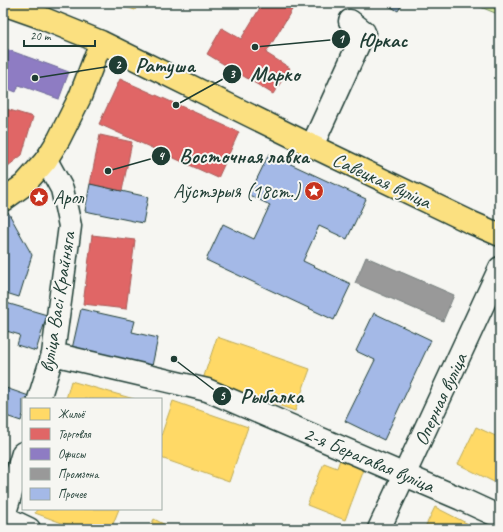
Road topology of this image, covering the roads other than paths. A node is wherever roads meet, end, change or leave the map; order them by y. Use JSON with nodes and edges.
{"nodes":[{"id":1,"x":3,"y":4,"type":"edge"},
{"id":2,"x":39,"y":9,"type":"edge"},
{"id":3,"x":350,"y":21,"type":"dead end"},
{"id":4,"x":101,"y":42,"type":"junction"},
{"id":5,"x":312,"y":146,"type":"junction"},
{"id":6,"x":46,"y":160,"type":"junction"},
{"id":7,"x":3,"y":200,"type":"edge"},
{"id":8,"x":500,"y":235,"type":"edge"},
{"id":9,"x":500,"y":268,"type":"edge"},
{"id":10,"x":53,"y":354,"type":"junction"},
{"id":11,"x":39,"y":398,"type":"edge"},
{"id":12,"x":22,"y":456,"type":"edge"},
{"id":13,"x":405,"y":474,"type":"junction"},
{"id":14,"x":500,"y":517,"type":"edge"},
{"id":15,"x":3,"y":518,"type":"edge"},
{"id":16,"x":29,"y":529,"type":"edge"},
{"id":17,"x":379,"y":529,"type":"edge"}],
"edges":[{"from":1,"to":2,"type":"main road","name":"Савецкая вуліца"},
{"from":2,"to":4,"type":"main road","name":"Савецкая вуліца"},
{"from":3,"to":5,"type":"street"},
{"from":4,"to":5,"type":"main road","name":"Савецкая вуліца"},
{"from":4,"to":6,"type":"main road"},
{"from":5,"to":8,"type":"main road","name":"Савецкая вуліца"},
{"from":6,"to":7,"type":"main road"},
{"from":6,"to":10,"type":"street","name":"вуліца Васі Крайняга"},
{"from":9,"to":13,"type":"street","name":"Оперная вуліца"},
{"from":10,"to":11,"type":"street","name":"вуліца Васі Крайняга"},
{"from":10,"to":13,"type":"street","name":"2-я Берагавая вуліца"},
{"from":12,"to":15,"type":"street"},
{"from":13,"to":14,"type":"street","name":"2-я Берагавая вуліца"},
{"from":13,"to":17,"type":"street","name":"Оперная вуліца"},
{"from":15,"to":16,"type":"street"}]}
